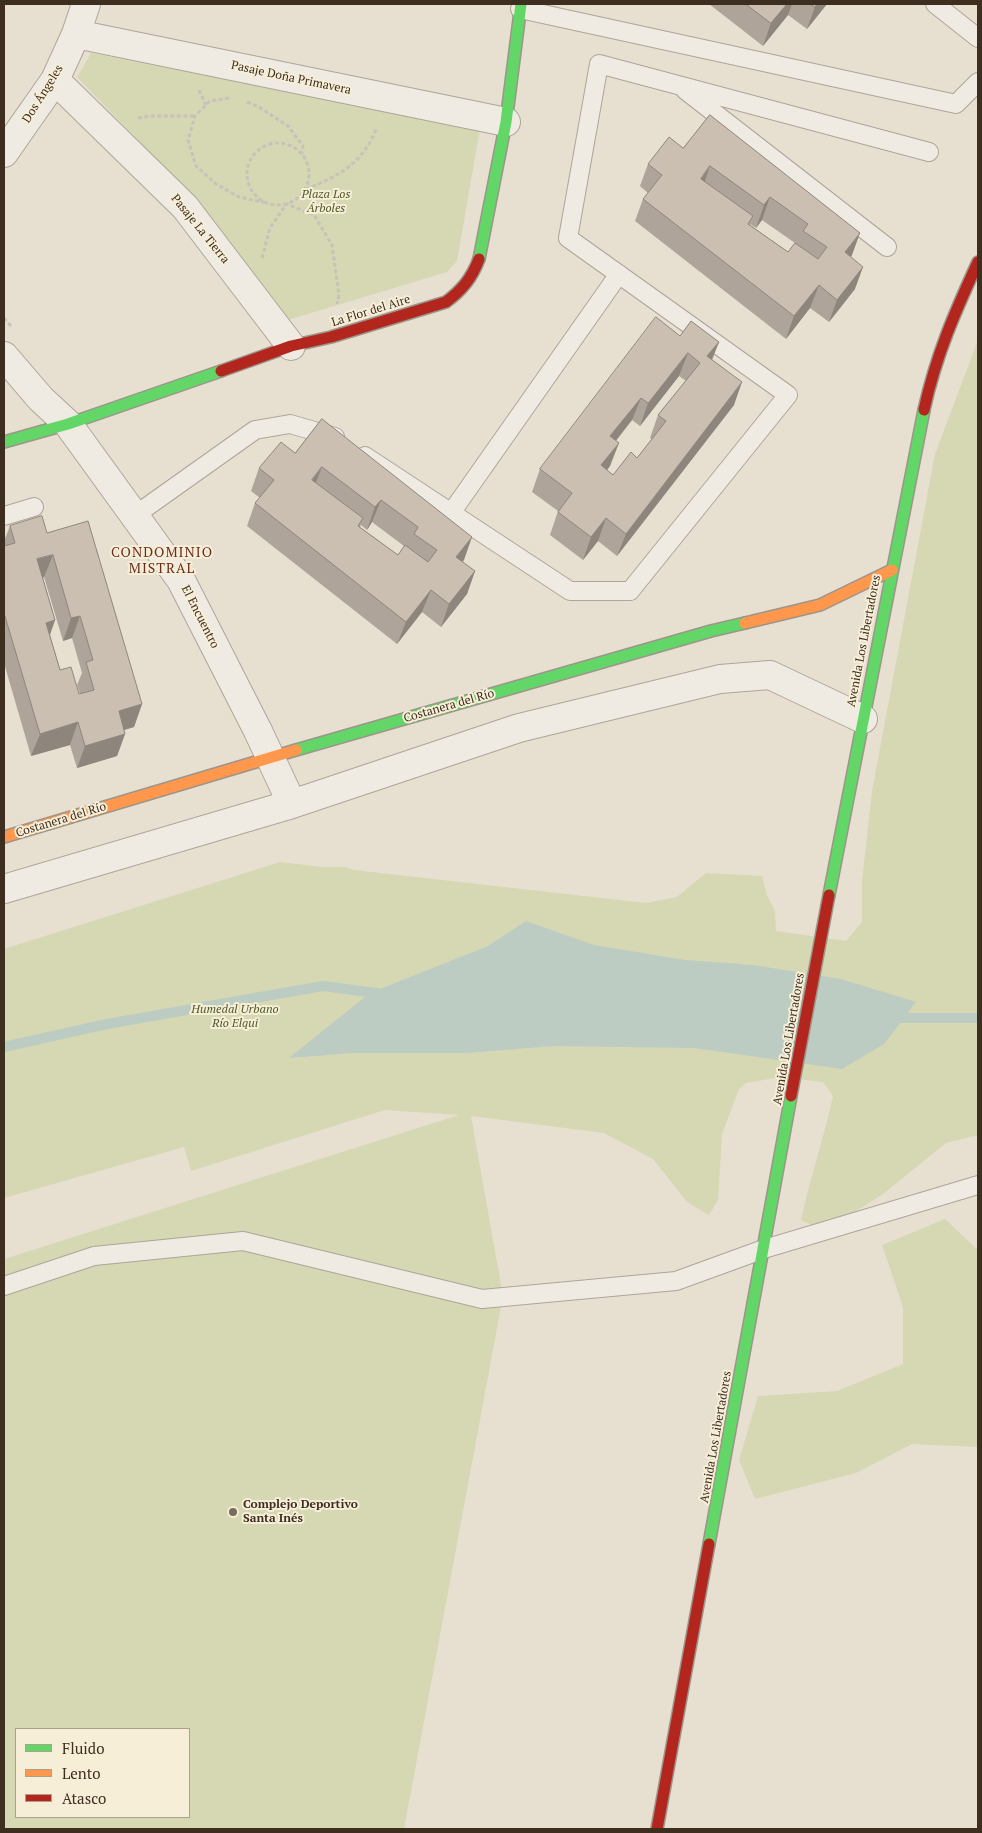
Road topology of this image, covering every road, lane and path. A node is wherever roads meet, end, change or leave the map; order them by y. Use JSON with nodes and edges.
{"nodes":[{"id":1,"x":86,"y":4,"type":"edge"},
{"id":2,"x":935,"y":4,"type":"edge"},
{"id":3,"x":520,"y":6,"type":"edge"},
{"id":4,"x":76,"y":34,"type":"junction"},
{"id":5,"x":978,"y":38,"type":"edge"},
{"id":6,"x":55,"y":80,"type":"junction"},
{"id":7,"x":978,"y":82,"type":"edge"},
{"id":8,"x":679,"y":86,"type":"junction"},
{"id":9,"x":234,"y":97,"type":"dead end"},
{"id":10,"x":388,"y":98,"type":"junction"},
{"id":11,"x":242,"y":101,"type":"dead end"},
{"id":12,"x":195,"y":116,"type":"junction"},
{"id":13,"x":506,"y":122,"type":"junction"},
{"id":14,"x":100,"y":125,"type":"junction"},
{"id":15,"x":929,"y":152,"type":"dead end"},
{"id":16,"x":4,"y":153,"type":"edge"},
{"id":17,"x":302,"y":154,"type":"junction"},
{"id":18,"x":305,"y":189,"type":"junction"},
{"id":19,"x":267,"y":203,"type":"junction"},
{"id":20,"x":286,"y":204,"type":"junction"},
{"id":21,"x":888,"y":247,"type":"dead end"},
{"id":22,"x":978,"y":262,"type":"edge"},
{"id":23,"x":619,"y":274,"type":"junction"},
{"id":24,"x":258,"y":303,"type":"junction"},
{"id":25,"x":331,"y":337,"type":"junction"},
{"id":26,"x":291,"y":346,"type":"junction"},
{"id":27,"x":4,"y":356,"type":"edge"},
{"id":28,"x":68,"y":424,"type":"junction"},
{"id":29,"x":4,"y":442,"type":"edge"},
{"id":30,"x":34,"y":507,"type":"dead end"},
{"id":31,"x":451,"y":513,"type":"junction"},
{"id":32,"x":4,"y":516,"type":"edge"},
{"id":33,"x":134,"y":516,"type":"junction"},
{"id":34,"x":892,"y":570,"type":"junction"},
{"id":35,"x":863,"y":719,"type":"junction"},
{"id":36,"x":270,"y":757,"type":"junction"},
{"id":37,"x":292,"y":804,"type":"junction"},
{"id":38,"x":4,"y":837,"type":"edge"},
{"id":39,"x":4,"y":889,"type":"edge"},
{"id":40,"x":978,"y":1185,"type":"edge"},
{"id":41,"x":764,"y":1249,"type":"junction"},
{"id":42,"x":4,"y":1286,"type":"edge"},
{"id":43,"x":658,"y":1829,"type":"edge"}],
"edges":[{"from":1,"to":4,"type":"street","name":"Dos Ángeles"},
{"from":2,"to":5,"type":"lane"},
{"from":3,"to":7,"type":"lane"},
{"from":3,"to":13,"type":"street","name":"La Flor del Aire"},
{"from":4,"to":6,"type":"street","name":"Dos Ángeles"},
{"from":4,"to":10,"type":"street","name":"Pasaje Doña Primavera"},
{"from":6,"to":14,"type":"street","name":"Pasaje La Tierra"},
{"from":6,"to":16,"type":"street","name":"Dos Ángeles"},
{"from":8,"to":15,"type":"lane"},
{"from":8,"to":21,"type":"lane"},
{"from":8,"to":23,"type":"lane"},
{"from":9,"to":12,"type":"path"},
{"from":10,"to":13,"type":"street","name":"Pasaje Doña Primavera"},
{"from":10,"to":18,"type":"path"},
{"from":11,"to":17,"type":"path"},
{"from":12,"to":14,"type":"path"},
{"from":12,"to":19,"type":"path"},
{"from":13,"to":25,"type":"street","name":"La Flor del Aire"},
{"from":14,"to":24,"type":"street","name":"Pasaje La Tierra"},
{"from":17,"to":18,"type":"path"},
{"from":17,"to":19,"type":"path"},
{"from":18,"to":20,"type":"path"},
{"from":19,"to":20,"type":"path"},
{"from":20,"to":24,"type":"path"},
{"from":20,"to":25,"type":"path"},
{"from":22,"to":34,"type":"street","name":"Avenida Los Libertadores"},
{"from":23,"to":31,"type":"lane"},
{"from":23,"to":31,"type":"lane"},
{"from":24,"to":26,"type":"street","name":"Pasaje La Tierra"},
{"from":25,"to":26,"type":"street","name":"La Flor del Aire"},
{"from":26,"to":28,"type":"street","name":"La Flor del Aire"},
{"from":27,"to":28,"type":"street","name":"El Encuentro"},
{"from":28,"to":29,"type":"street","name":"La Flor del Aire"},
{"from":28,"to":33,"type":"street","name":"El Encuentro"},
{"from":30,"to":32,"type":"lane"},
{"from":31,"to":33,"type":"lane"},
{"from":33,"to":36,"type":"street","name":"El Encuentro"},
{"from":34,"to":35,"type":"street","name":"Avenida Los Libertadores"},
{"from":34,"to":36,"type":"street","name":"Costanera del Río"},
{"from":35,"to":37,"type":"street"},
{"from":35,"to":41,"type":"street","name":"Avenida Los Libertadores"},
{"from":36,"to":37,"type":"street","name":"El Encuentro"},
{"from":36,"to":38,"type":"street","name":"Costanera del Río"},
{"from":37,"to":39,"type":"street"},
{"from":40,"to":41,"type":"lane"},
{"from":41,"to":42,"type":"lane"},
{"from":41,"to":43,"type":"street","name":"Avenida Los Libertadores"}]}
